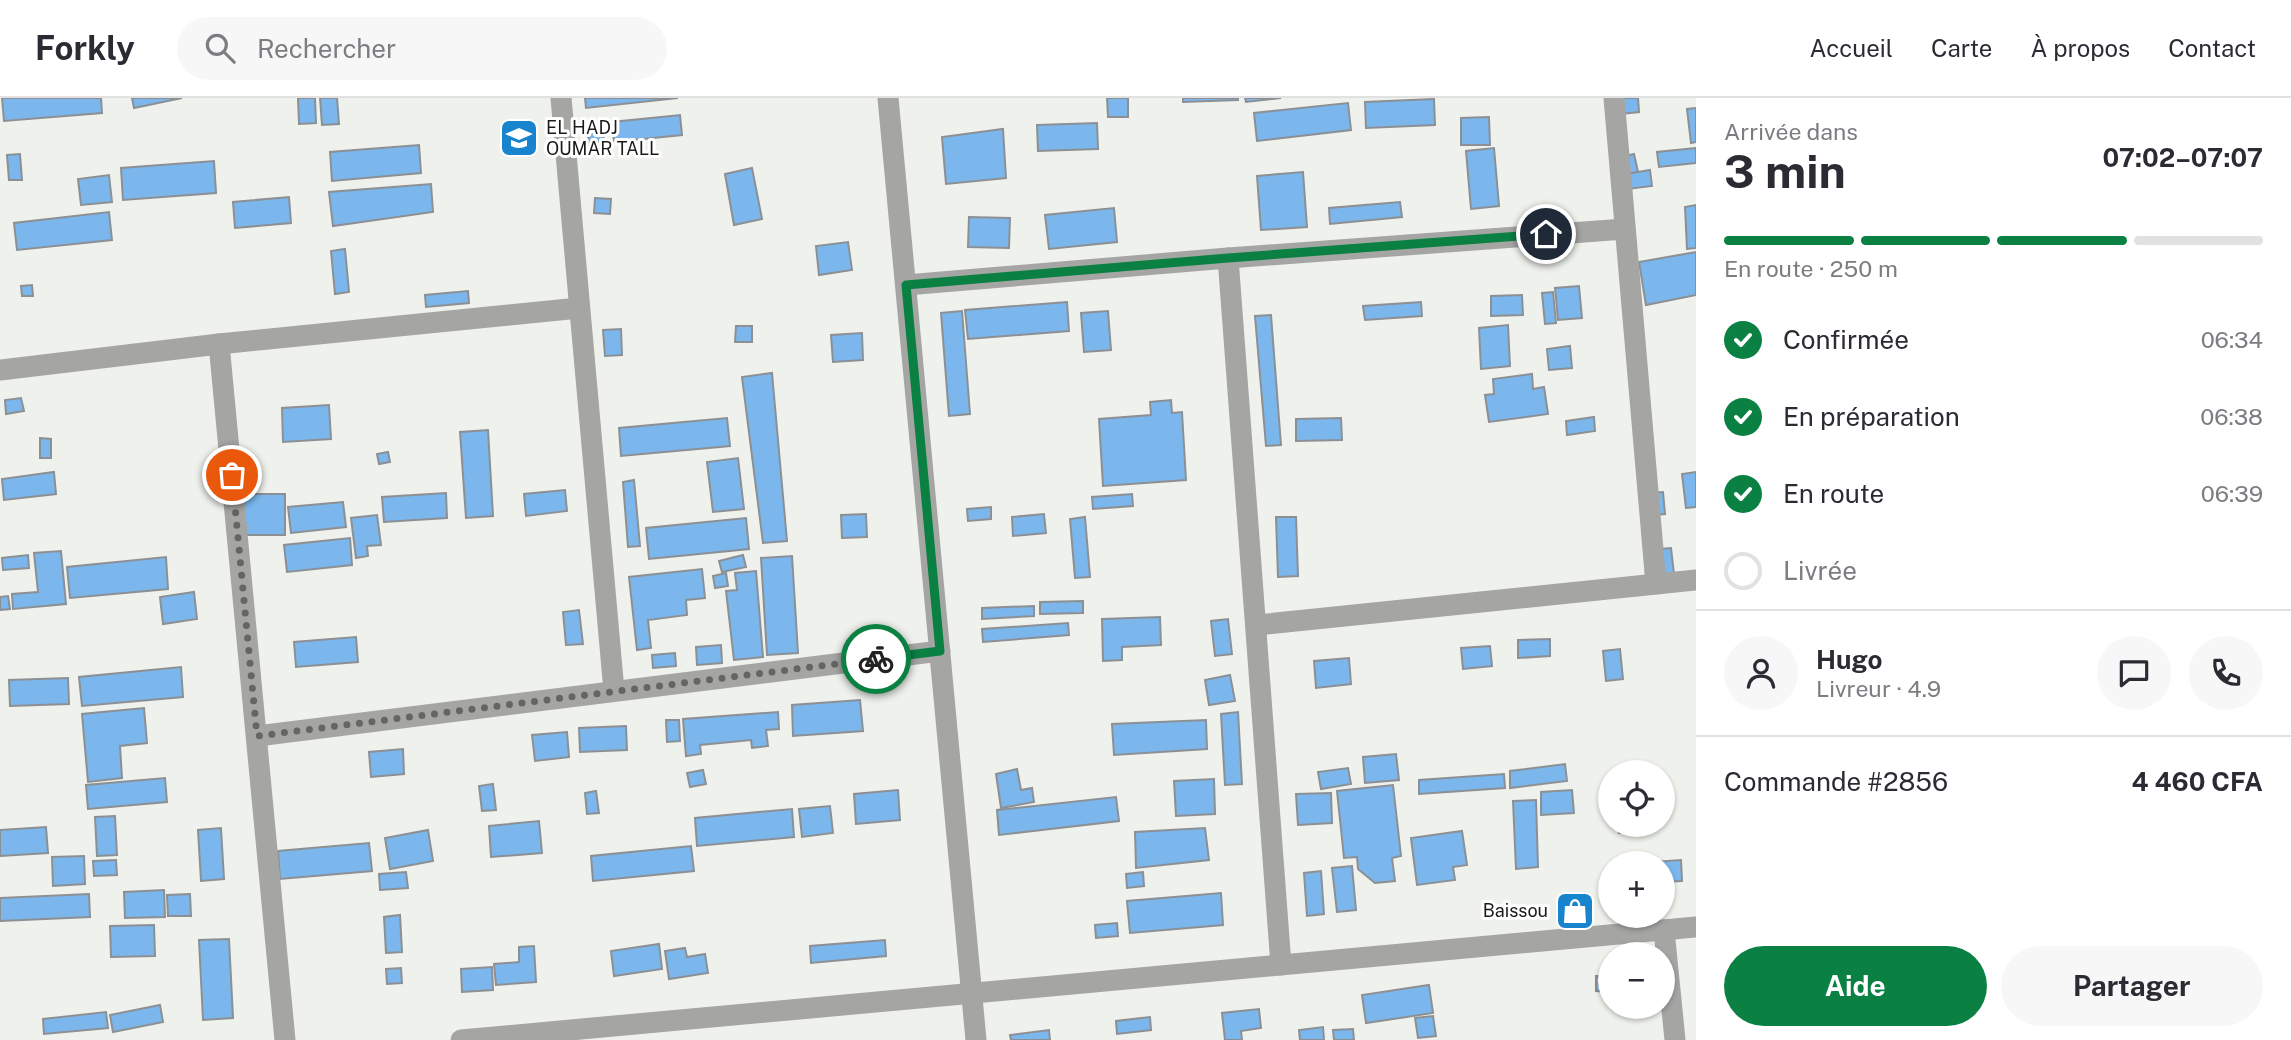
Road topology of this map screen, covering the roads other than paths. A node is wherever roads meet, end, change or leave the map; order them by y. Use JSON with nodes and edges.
{"nodes":[{"id":1,"x":561,"y":98,"type":"edge"},
{"id":2,"x":888,"y":98,"type":"edge"},
{"id":3,"x":1614,"y":98,"type":"edge"},
{"id":4,"x":1625,"y":229,"type":"junction"},
{"id":5,"x":1228,"y":258,"type":"junction"},
{"id":6,"x":906,"y":285,"type":"junction"},
{"id":7,"x":579,"y":308,"type":"junction"},
{"id":8,"x":219,"y":344,"type":"junction"},
{"id":9,"x":0,"y":370,"type":"edge"},
{"id":10,"x":1696,"y":580,"type":"edge"},
{"id":11,"x":1656,"y":583,"type":"junction"},
{"id":12,"x":1257,"y":625,"type":"junction"},
{"id":13,"x":940,"y":651,"type":"junction"},
{"id":14,"x":614,"y":691,"type":"junction"},
{"id":15,"x":257,"y":736,"type":"junction"},
{"id":16,"x":1696,"y":927,"type":"edge"},
{"id":17,"x":1664,"y":930,"type":"junction"},
{"id":18,"x":1282,"y":965,"type":"junction"},
{"id":19,"x":972,"y":993,"type":"junction"},
{"id":20,"x":648,"y":1032,"type":"edge"},
{"id":21,"x":285,"y":1040,"type":"edge"},
{"id":22,"x":461,"y":1040,"type":"edge"},
{"id":23,"x":976,"y":1040,"type":"edge"},
{"id":24,"x":1675,"y":1040,"type":"edge"}],
"edges":[{"from":1,"to":7,"type":"street"},
{"from":2,"to":6,"type":"street"},
{"from":3,"to":4,"type":"street"},
{"from":4,"to":5,"type":"street"},
{"from":4,"to":11,"type":"street"},
{"from":5,"to":6,"type":"street"},
{"from":5,"to":12,"type":"street"},
{"from":6,"to":13,"type":"street"},
{"from":7,"to":8,"type":"street"},
{"from":7,"to":14,"type":"street"},
{"from":8,"to":9,"type":"street"},
{"from":8,"to":15,"type":"street"},
{"from":10,"to":11,"type":"street"},
{"from":11,"to":12,"type":"street"},
{"from":12,"to":18,"type":"street"},
{"from":13,"to":14,"type":"street"},
{"from":13,"to":19,"type":"street"},
{"from":14,"to":15,"type":"street"},
{"from":15,"to":21,"type":"street"},
{"from":16,"to":17,"type":"street"},
{"from":17,"to":18,"type":"street"},
{"from":17,"to":24,"type":"street"},
{"from":18,"to":19,"type":"street"},
{"from":19,"to":20,"type":"street"},
{"from":19,"to":23,"type":"street"},
{"from":20,"to":22,"type":"street"}]}
